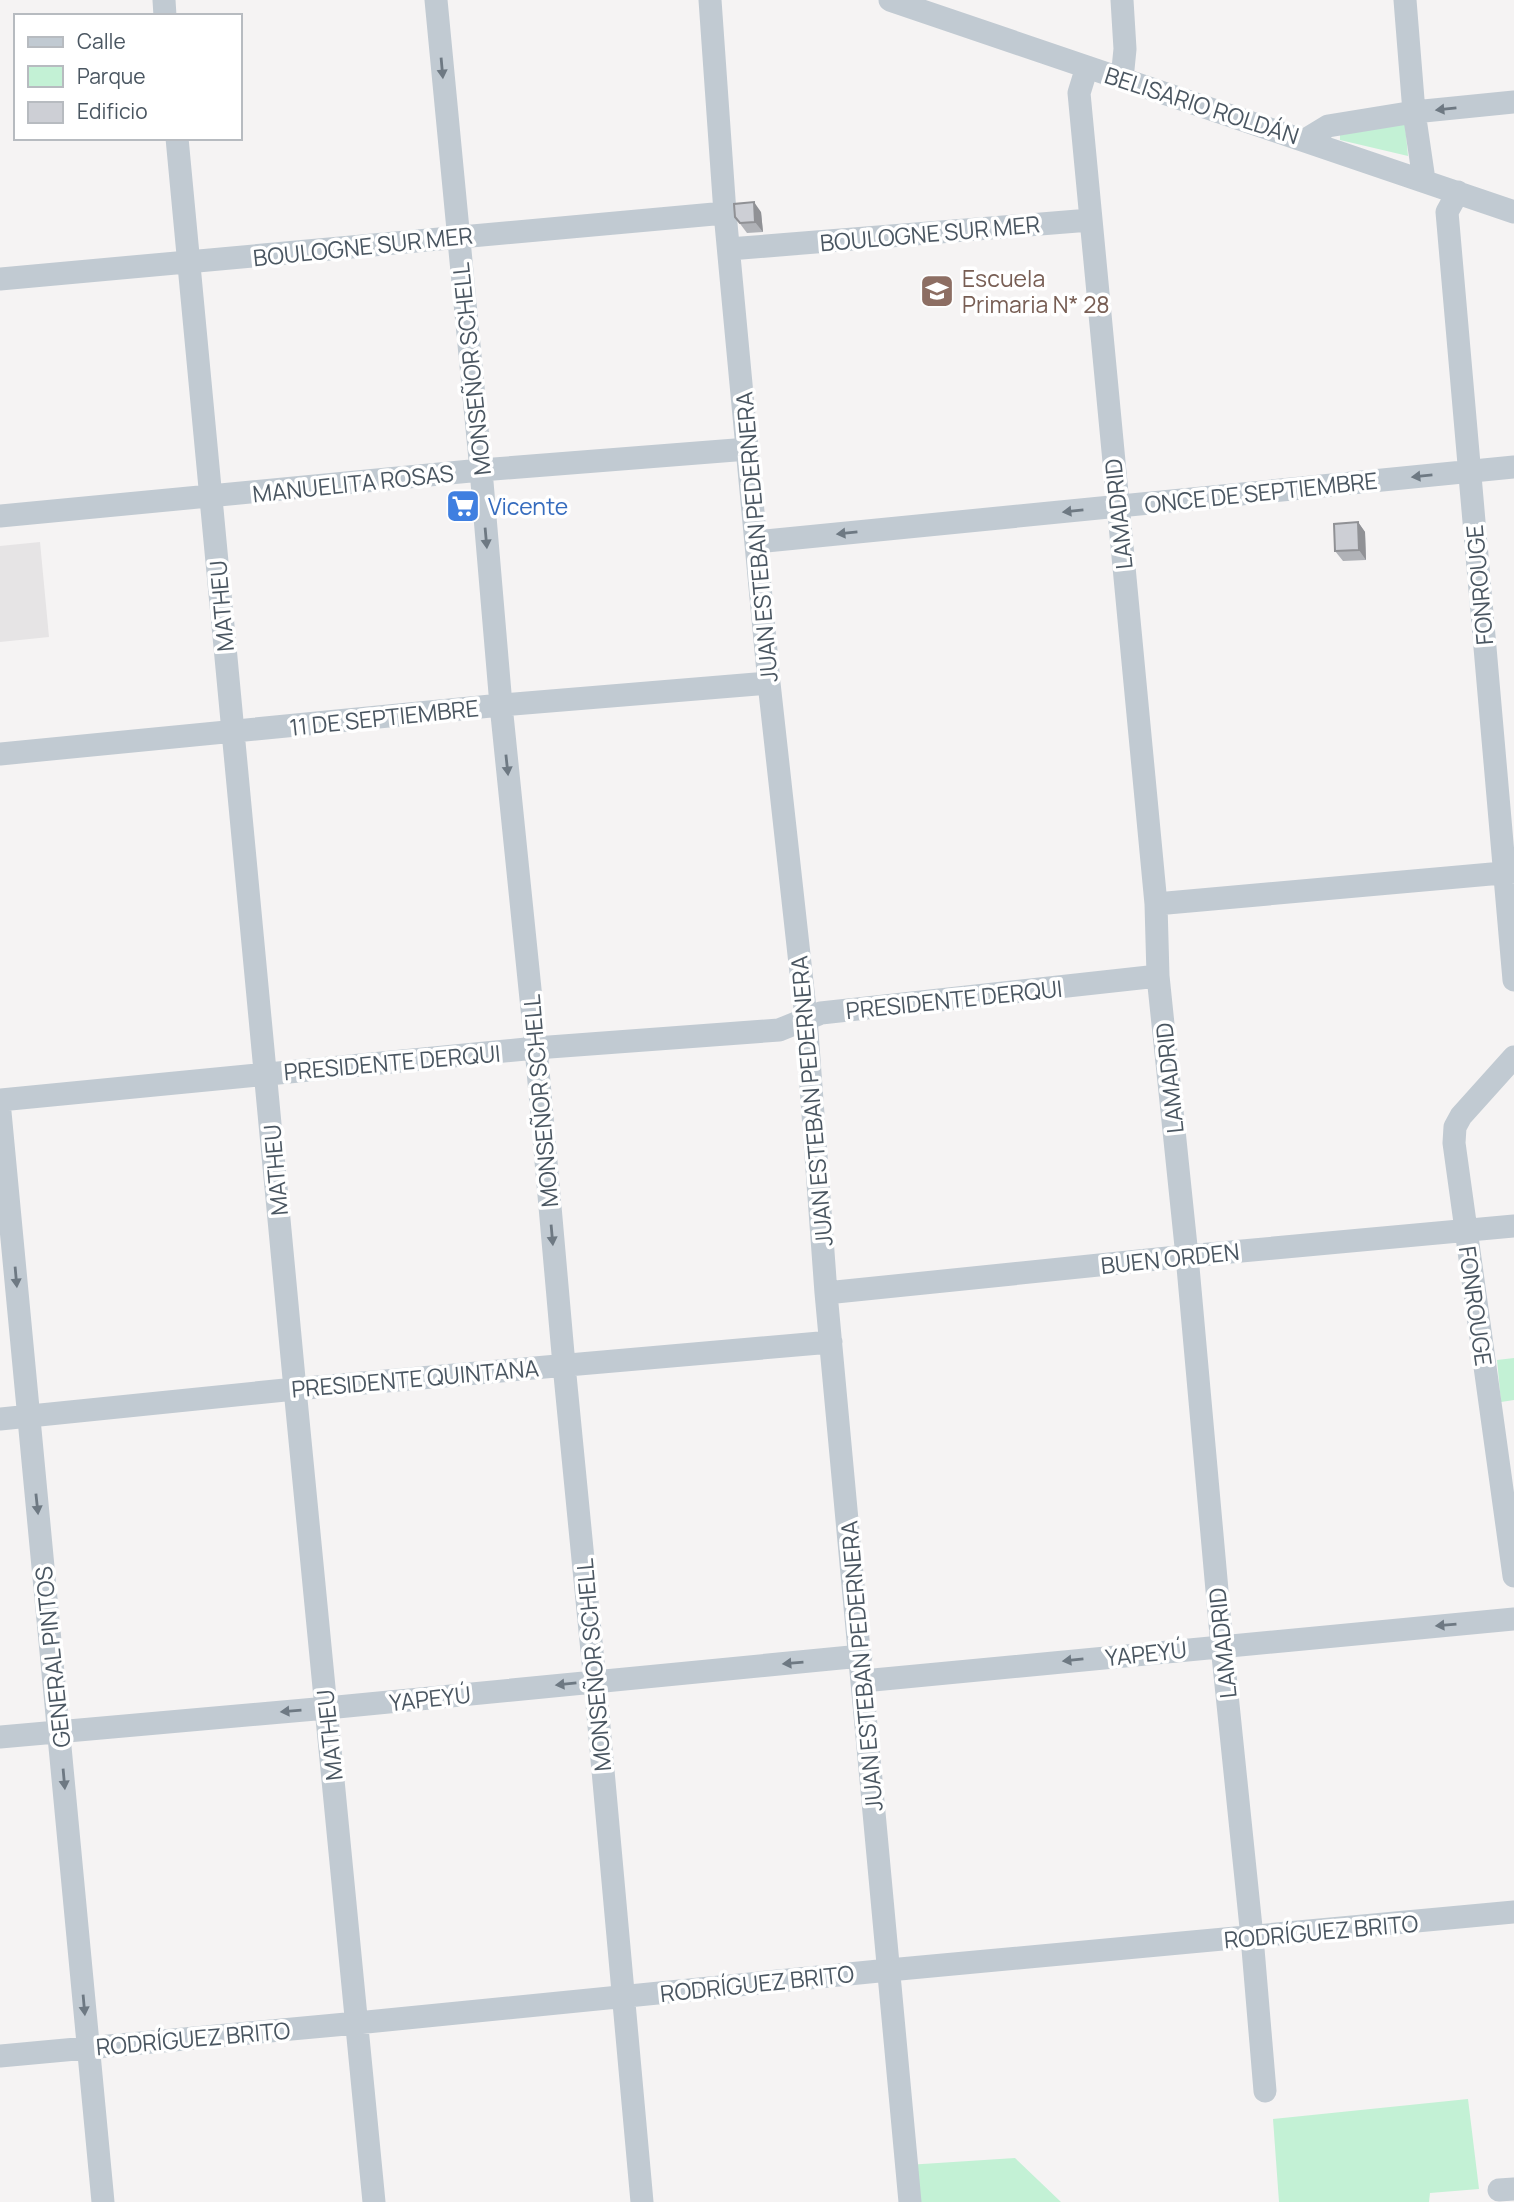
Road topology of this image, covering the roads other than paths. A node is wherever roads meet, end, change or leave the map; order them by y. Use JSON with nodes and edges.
{"nodes":[{"id":1,"x":436,"y":0,"type":"edge"},
{"id":2,"x":710,"y":0,"type":"edge"},
{"id":3,"x":890,"y":0,"type":"edge"},
{"id":4,"x":1122,"y":0,"type":"edge"},
{"id":5,"x":1405,"y":0,"type":"edge"},
{"id":6,"x":1087,"y":67,"type":"junction"},
{"id":7,"x":1122,"y":79,"type":"junction"},
{"id":8,"x":1514,"y":102,"type":"edge"},
{"id":9,"x":1414,"y":112,"type":"junction"},
{"id":10,"x":1305,"y":139,"type":"junction"},
{"id":11,"x":177,"y":140,"type":"edge"},
{"id":12,"x":1424,"y":180,"type":"junction"},
{"id":13,"x":1458,"y":192,"type":"junction"},
{"id":14,"x":1514,"y":212,"type":"edge"},
{"id":15,"x":725,"y":213,"type":"junction"},
{"id":16,"x":1090,"y":220,"type":"junction"},
{"id":17,"x":458,"y":236,"type":"junction"},
{"id":18,"x":729,"y":249,"type":"junction"},
{"id":19,"x":189,"y":263,"type":"junction"},
{"id":20,"x":0,"y":279,"type":"edge"},
{"id":21,"x":748,"y":449,"type":"junction"},
{"id":22,"x":1514,"y":467,"type":"edge"},
{"id":23,"x":481,"y":470,"type":"junction"},
{"id":24,"x":1469,"y":472,"type":"junction"},
{"id":25,"x":211,"y":497,"type":"junction"},
{"id":26,"x":1117,"y":506,"type":"junction"},
{"id":27,"x":0,"y":516,"type":"edge"},
{"id":28,"x":757,"y":542,"type":"junction"},
{"id":29,"x":769,"y":683,"type":"junction"},
{"id":30,"x":500,"y":705,"type":"junction"},
{"id":31,"x":233,"y":731,"type":"junction"},
{"id":32,"x":0,"y":754,"type":"edge"},
{"id":33,"x":1509,"y":873,"type":"edge"},
{"id":34,"x":1156,"y":904,"type":"junction"},
{"id":35,"x":1158,"y":976,"type":"junction"},
{"id":36,"x":1514,"y":980,"type":"edge"},
{"id":37,"x":806,"y":1018,"type":"junction"},
{"id":38,"x":536,"y":1048,"type":"junction"},
{"id":39,"x":1514,"y":1057,"type":"edge"},
{"id":40,"x":266,"y":1074,"type":"junction"},
{"id":41,"x":0,"y":1100,"type":"edge"},
{"id":42,"x":0,"y":1112,"type":"edge"},
{"id":43,"x":1514,"y":1226,"type":"edge"},
{"id":44,"x":1466,"y":1232,"type":"junction"},
{"id":45,"x":1187,"y":1256,"type":"junction"},
{"id":46,"x":826,"y":1293,"type":"junction"},
{"id":47,"x":831,"y":1342,"type":"junction"},
{"id":48,"x":564,"y":1365,"type":"junction"},
{"id":49,"x":295,"y":1389,"type":"junction"},
{"id":50,"x":29,"y":1416,"type":"junction"},
{"id":51,"x":0,"y":1419,"type":"edge"},
{"id":52,"x":1514,"y":1576,"type":"edge"},
{"id":53,"x":1514,"y":1619,"type":"edge"},
{"id":54,"x":1222,"y":1646,"type":"junction"},
{"id":55,"x":861,"y":1656,"type":"junction"},
{"id":56,"x":863,"y":1681,"type":"junction"},
{"id":57,"x":595,"y":1682,"type":"junction"},
{"id":58,"x":327,"y":1708,"type":"junction"},
{"id":59,"x":60,"y":1731,"type":"junction"},
{"id":60,"x":0,"y":1737,"type":"edge"},
{"id":61,"x":1514,"y":1912,"type":"edge"},
{"id":62,"x":1252,"y":1937,"type":"junction"},
{"id":63,"x":889,"y":1970,"type":"junction"},
{"id":64,"x":623,"y":1996,"type":"junction"},
{"id":65,"x":356,"y":2023,"type":"junction"},
{"id":66,"x":88,"y":2047,"type":"junction"},
{"id":67,"x":0,"y":2056,"type":"edge"},
{"id":68,"x":1265,"y":2091,"type":"dead end"},
{"id":69,"x":103,"y":2202,"type":"edge"},
{"id":70,"x":374,"y":2202,"type":"edge"},
{"id":71,"x":642,"y":2202,"type":"edge"},
{"id":72,"x":910,"y":2202,"type":"edge"}],
"edges":[{"from":1,"to":17,"type":"street","name":"MONSEÑOR SCHELL","one_way":true},
{"from":2,"to":15,"type":"street","name":"JUAN ESTEBAN PEDERNERA"},
{"from":3,"to":6,"type":"street","name":"BELISARIO ROLDÁN"},
{"from":4,"to":7,"type":"street"},
{"from":5,"to":9,"type":"street"},
{"from":6,"to":7,"type":"street","name":"BELISARIO ROLDÁN"},
{"from":6,"to":16,"type":"street","name":"LAMADRID"},
{"from":7,"to":10,"type":"street","name":"BELISARIO ROLDÁN"},
{"from":8,"to":9,"type":"street","one_way":true},
{"from":9,"to":10,"type":"street"},
{"from":9,"to":12,"type":"street"},
{"from":10,"to":12,"type":"street","name":"BELISARIO ROLDÁN"},
{"from":11,"to":19,"type":"street","name":"MATHEU"},
{"from":12,"to":13,"type":"street","name":"BELISARIO ROLDÁN"},
{"from":13,"to":14,"type":"street","name":"BELISARIO ROLDÁN"},
{"from":13,"to":24,"type":"street","name":"FONROUGE"},
{"from":15,"to":17,"type":"street","name":"BOULOGNE SUR MER"},
{"from":15,"to":18,"type":"street","name":"JUAN ESTEBAN PEDERNERA"},
{"from":16,"to":18,"type":"street","name":"BOULOGNE SUR MER"},
{"from":16,"to":26,"type":"street","name":"LAMADRID"},
{"from":17,"to":19,"type":"street","name":"BOULOGNE SUR MER"},
{"from":17,"to":23,"type":"street","name":"MONSEÑOR SCHELL"},
{"from":18,"to":21,"type":"street","name":"JUAN ESTEBAN PEDERNERA"},
{"from":19,"to":20,"type":"street","name":"BOULOGNE SUR MER"},
{"from":19,"to":25,"type":"street","name":"MATHEU"},
{"from":21,"to":23,"type":"street","name":"MANUELITA ROSAS"},
{"from":21,"to":28,"type":"street","name":"JUAN ESTEBAN PEDERNERA"},
{"from":22,"to":24,"type":"street","name":"ONCE DE SEPTIEMBRE"},
{"from":23,"to":25,"type":"street","name":"MANUELITA ROSAS"},
{"from":23,"to":30,"type":"street","name":"MONSEÑOR SCHELL","one_way":true},
{"from":24,"to":26,"type":"street","name":"ONCE DE SEPTIEMBRE","one_way":true},
{"from":24,"to":33,"type":"street","name":"FONROUGE"},
{"from":25,"to":27,"type":"street","name":"MANUELITA ROSAS"},
{"from":25,"to":31,"type":"street","name":"MATHEU"},
{"from":26,"to":28,"type":"street","name":"ONCE DE SEPTIEMBRE","one_way":true},
{"from":26,"to":34,"type":"street","name":"LAMADRID"},
{"from":28,"to":29,"type":"street","name":"JUAN ESTEBAN PEDERNERA"},
{"from":29,"to":30,"type":"street","name":"11 DE SEPTIEMBRE"},
{"from":29,"to":37,"type":"street","name":"JUAN ESTEBAN PEDERNERA"},
{"from":30,"to":31,"type":"street","name":"11 DE SEPTIEMBRE"},
{"from":30,"to":38,"type":"street","name":"MONSEÑOR SCHELL","one_way":true},
{"from":31,"to":32,"type":"street","name":"11 DE SEPTIEMBRE"},
{"from":31,"to":40,"type":"street","name":"MATHEU"},
{"from":33,"to":34,"type":"street"},
{"from":33,"to":36,"type":"street","name":"FONROUGE"},
{"from":34,"to":35,"type":"street","name":"LAMADRID"},
{"from":35,"to":37,"type":"street","name":"PRESIDENTE DERQUI"},
{"from":35,"to":45,"type":"street","name":"LAMADRID"},
{"from":37,"to":38,"type":"street","name":"PRESIDENTE DERQUI"},
{"from":37,"to":46,"type":"street","name":"JUAN ESTEBAN PEDERNERA"},
{"from":38,"to":40,"type":"street","name":"PRESIDENTE DERQUI"},
{"from":38,"to":48,"type":"street","name":"MONSEÑOR SCHELL","one_way":true},
{"from":39,"to":44,"type":"street","name":"FONROUGE"},
{"from":40,"to":41,"type":"street","name":"PRESIDENTE DERQUI"},
{"from":40,"to":49,"type":"street","name":"MATHEU"},
{"from":42,"to":50,"type":"street","name":"GENERAL PINTOS","one_way":true},
{"from":43,"to":44,"type":"street","name":"BUEN ORDEN"},
{"from":44,"to":45,"type":"street","name":"BUEN ORDEN"},
{"from":44,"to":52,"type":"street","name":"FONROUGE"},
{"from":45,"to":46,"type":"street","name":"BUEN ORDEN"},
{"from":45,"to":54,"type":"street","name":"LAMADRID"},
{"from":46,"to":47,"type":"street","name":"JUAN ESTEBAN PEDERNERA"},
{"from":47,"to":48,"type":"street","name":"PRESIDENTE QUINTANA"},
{"from":47,"to":55,"type":"street","name":"JUAN ESTEBAN PEDERNERA"},
{"from":48,"to":49,"type":"street","name":"PRESIDENTE QUINTANA"},
{"from":48,"to":57,"type":"street","name":"MONSEÑOR SCHELL"},
{"from":49,"to":50,"type":"street","name":"PRESIDENTE QUINTANA"},
{"from":49,"to":58,"type":"street","name":"MATHEU"},
{"from":50,"to":51,"type":"street","name":"PRESIDENTE QUINTANA"},
{"from":50,"to":59,"type":"street","name":"GENERAL PINTOS","one_way":true},
{"from":53,"to":54,"type":"street","name":"YAPEYÚ","one_way":true},
{"from":54,"to":56,"type":"street","name":"YAPEYÚ","one_way":true},
{"from":54,"to":62,"type":"street","name":"LAMADRID"},
{"from":55,"to":56,"type":"street","name":"JUAN ESTEBAN PEDERNERA"},
{"from":55,"to":57,"type":"street","name":"YAPEYÚ","one_way":true},
{"from":56,"to":63,"type":"street","name":"JUAN ESTEBAN PEDERNERA"},
{"from":57,"to":58,"type":"street","name":"YAPEYÚ","one_way":true},
{"from":57,"to":64,"type":"street","name":"MONSEÑOR SCHELL"},
{"from":58,"to":59,"type":"street","name":"YAPEYÚ","one_way":true},
{"from":58,"to":65,"type":"street","name":"MATHEU"},
{"from":59,"to":60,"type":"street","name":"YAPEYÚ"},
{"from":59,"to":66,"type":"street","name":"GENERAL PINTOS","one_way":true},
{"from":61,"to":62,"type":"street","name":"RODRÍGUEZ BRITO"},
{"from":62,"to":63,"type":"street","name":"RODRÍGUEZ BRITO"},
{"from":62,"to":68,"type":"street","name":"LAMADRID"},
{"from":63,"to":64,"type":"street","name":"RODRÍGUEZ BRITO"},
{"from":63,"to":72,"type":"street","name":"JUAN ESTEBAN PEDERNERA"},
{"from":64,"to":65,"type":"street","name":"RODRÍGUEZ BRITO"},
{"from":64,"to":71,"type":"street","name":"MONSEÑOR SCHELL"},
{"from":65,"to":66,"type":"street","name":"RODRÍGUEZ BRITO"},
{"from":65,"to":70,"type":"street","name":"MATHEU"},
{"from":66,"to":67,"type":"street","name":"RODRÍGUEZ BRITO"},
{"from":66,"to":69,"type":"street","name":"GENERAL PINTOS"}]}
